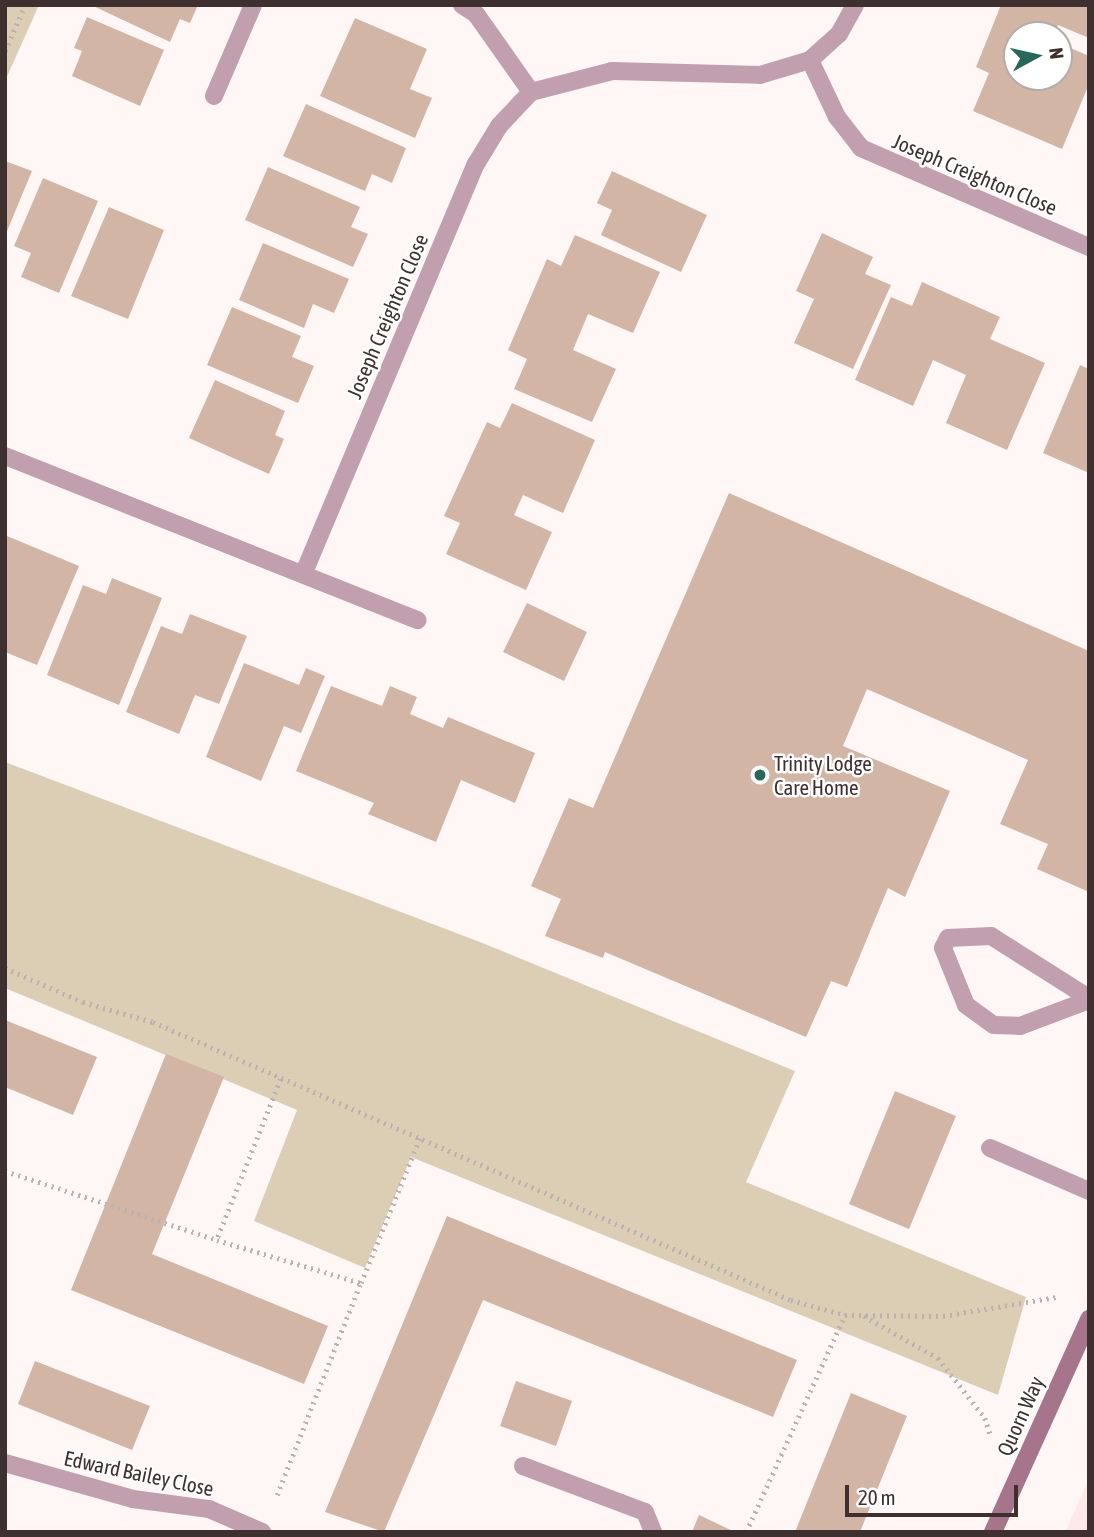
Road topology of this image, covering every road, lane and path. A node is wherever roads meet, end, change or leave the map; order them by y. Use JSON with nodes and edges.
{"nodes":[{"id":1,"x":25,"y":5,"type":"edge"},
{"id":2,"x":253,"y":5,"type":"edge"},
{"id":3,"x":462,"y":5,"type":"edge"},
{"id":4,"x":855,"y":5,"type":"edge"},
{"id":5,"x":5,"y":51,"type":"edge"},
{"id":6,"x":810,"y":60,"type":"junction"},
{"id":7,"x":531,"y":92,"type":"junction"},
{"id":8,"x":214,"y":96,"type":"dead end"},
{"id":9,"x":1089,"y":247,"type":"edge"},
{"id":10,"x":5,"y":456,"type":"edge"},
{"id":11,"x":305,"y":570,"type":"junction"},
{"id":12,"x":418,"y":620,"type":"dead end"},
{"id":13,"x":5,"y":968,"type":"edge"},
{"id":14,"x":1089,"y":999,"type":"edge"},
{"id":15,"x":281,"y":1079,"type":"junction"},
{"id":16,"x":420,"y":1138,"type":"junction"},
{"id":17,"x":990,"y":1148,"type":"dead end"},
{"id":18,"x":5,"y":1171,"type":"edge"},
{"id":19,"x":1089,"y":1192,"type":"edge"},
{"id":20,"x":217,"y":1240,"type":"junction"},
{"id":21,"x":365,"y":1271,"type":"junction"},
{"id":22,"x":1070,"y":1301,"type":"dead end"},
{"id":23,"x":845,"y":1315,"type":"junction"},
{"id":24,"x":860,"y":1315,"type":"junction"},
{"id":25,"x":1089,"y":1319,"type":"edge"},
{"id":26,"x":5,"y":1463,"type":"edge"},
{"id":27,"x":523,"y":1466,"type":"dead end"},
{"id":28,"x":1010,"y":1493,"type":"junction"},
{"id":29,"x":273,"y":1507,"type":"dead end"},
{"id":30,"x":262,"y":1532,"type":"edge"},
{"id":31,"x":653,"y":1532,"type":"edge"},
{"id":32,"x":746,"y":1532,"type":"edge"},
{"id":33,"x":993,"y":1532,"type":"edge"}],
"edges":[{"from":1,"to":5,"type":"path"},
{"from":2,"to":8,"type":"street"},
{"from":3,"to":7,"type":"street"},
{"from":4,"to":6,"type":"street"},
{"from":6,"to":7,"type":"street"},
{"from":6,"to":9,"type":"street","name":"Joseph Creighton Close"},
{"from":7,"to":11,"type":"street","name":"Joseph Creighton Close"},
{"from":10,"to":11,"type":"street"},
{"from":11,"to":12,"type":"street"},
{"from":13,"to":15,"type":"path"},
{"from":14,"to":14,"type":"street"},
{"from":15,"to":16,"type":"path"},
{"from":15,"to":20,"type":"path"},
{"from":16,"to":21,"type":"path"},
{"from":16,"to":23,"type":"path"},
{"from":17,"to":19,"type":"street"},
{"from":18,"to":20,"type":"path"},
{"from":20,"to":21,"type":"path"},
{"from":21,"to":29,"type":"path"},
{"from":22,"to":24,"type":"path"},
{"from":23,"to":24,"type":"path"},
{"from":23,"to":32,"type":"path"},
{"from":24,"to":28,"type":"path"},
{"from":25,"to":28,"type":"street","name":"Quorn Way"},
{"from":26,"to":30,"type":"street","name":"Edward Bailey Close"},
{"from":27,"to":31,"type":"street"},
{"from":28,"to":33,"type":"street","name":"Quorn Way"}]}
